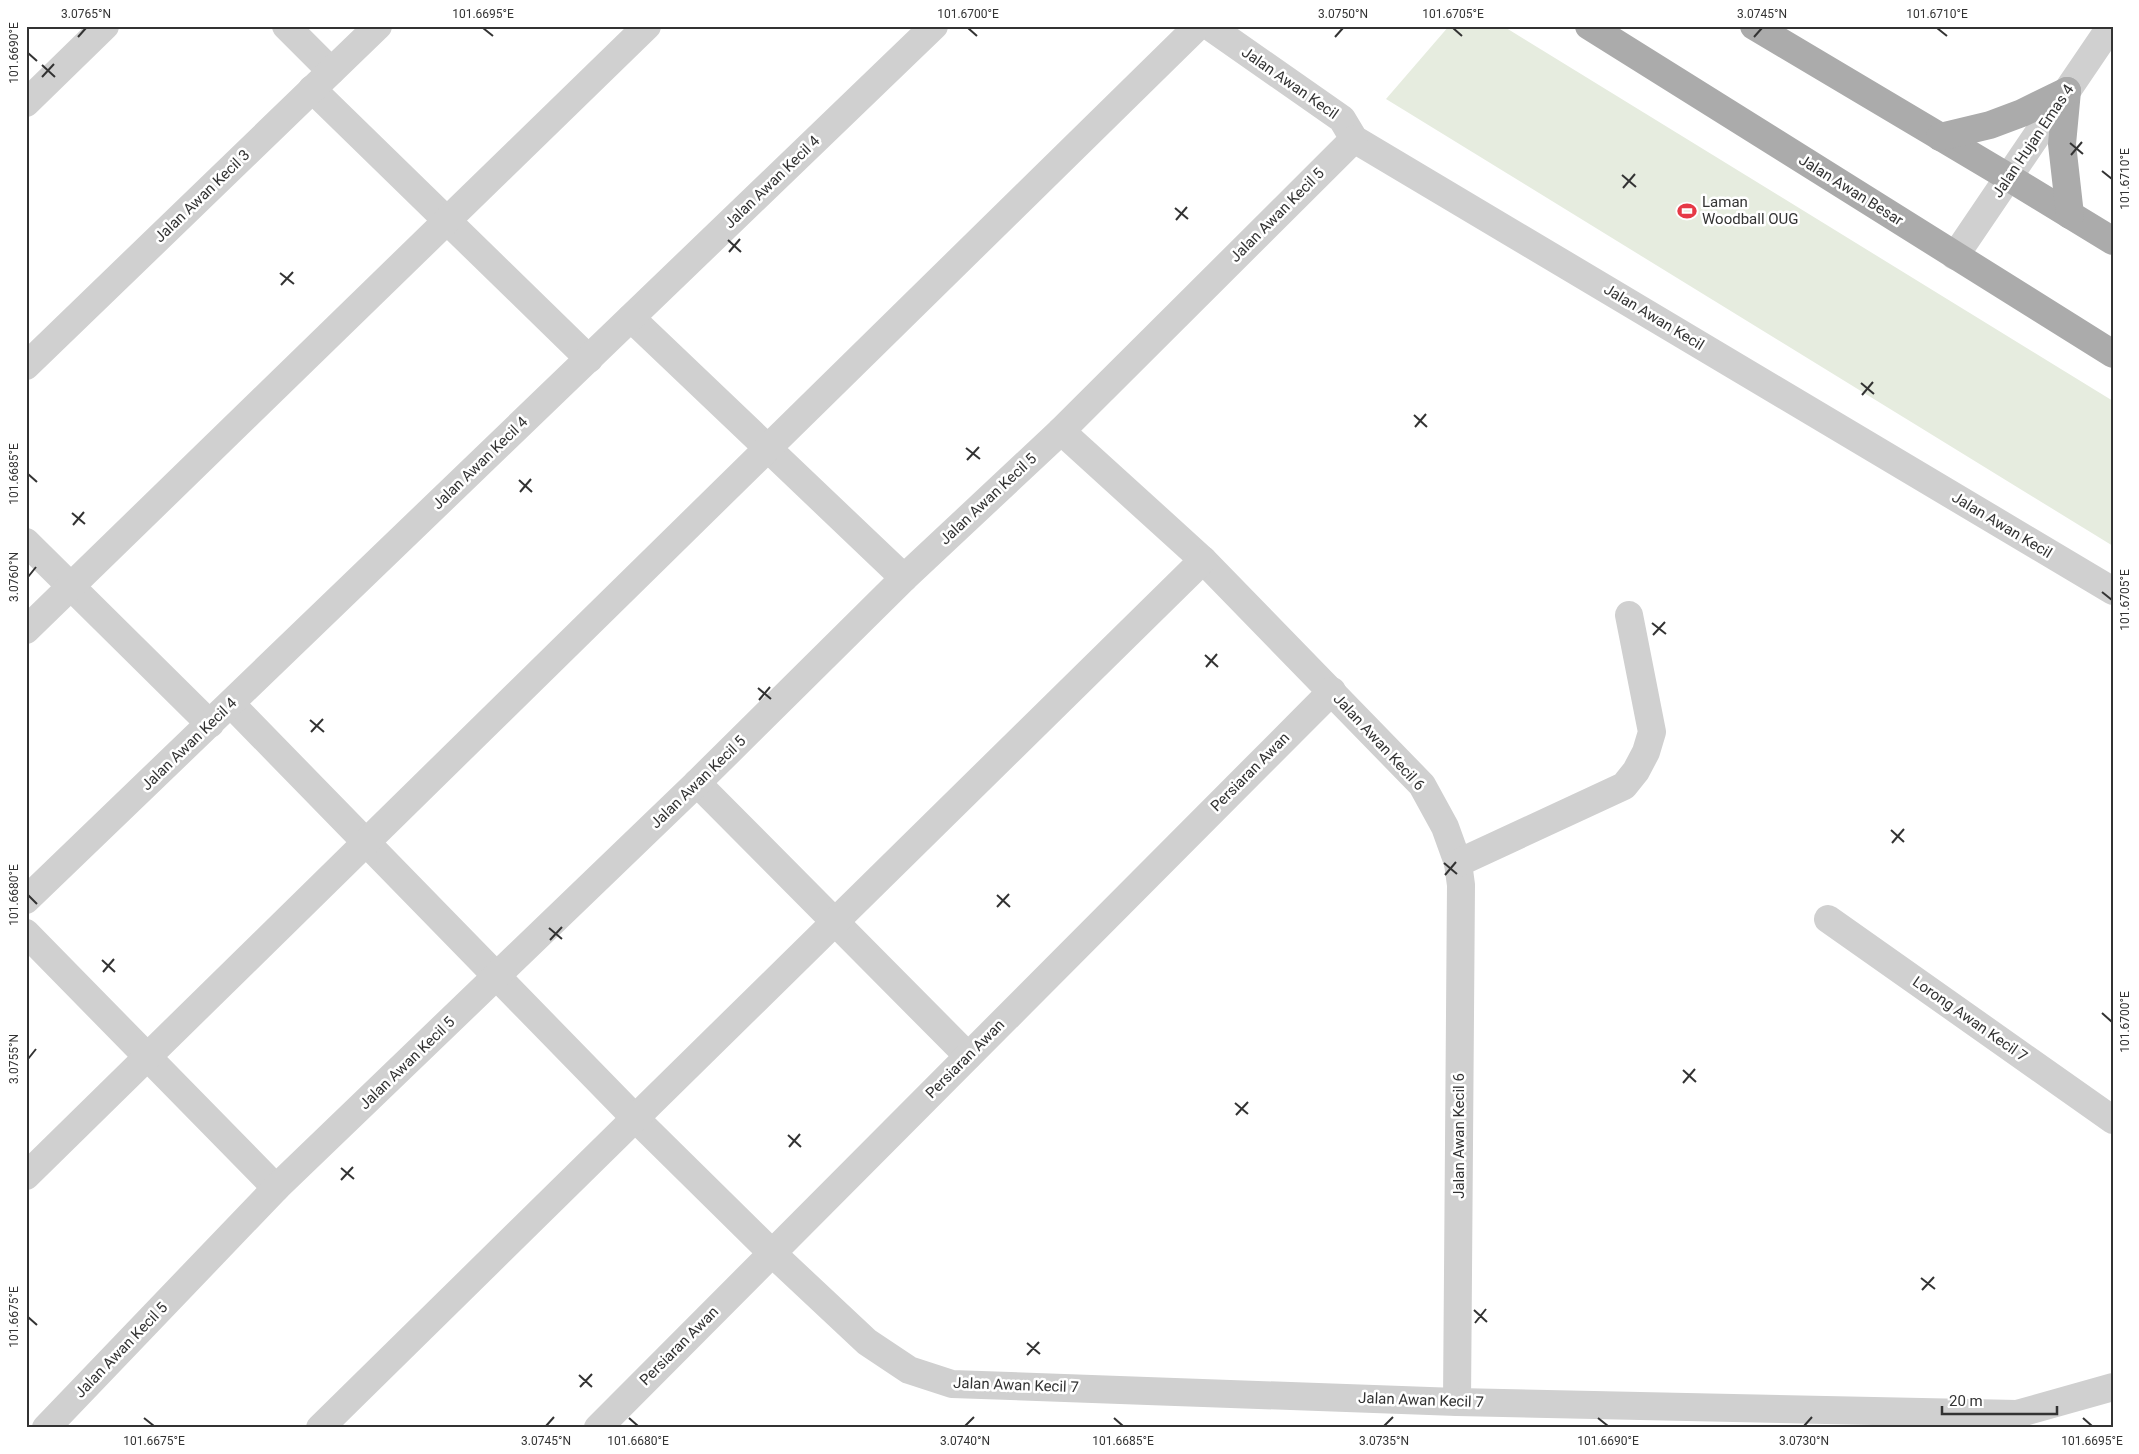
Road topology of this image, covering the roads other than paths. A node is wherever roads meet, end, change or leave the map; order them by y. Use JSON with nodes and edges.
{"nodes":[{"id":1,"x":105,"y":26,"type":"edge"},
{"id":2,"x":286,"y":26,"type":"edge"},
{"id":3,"x":378,"y":26,"type":"edge"},
{"id":4,"x":646,"y":26,"type":"edge"},
{"id":5,"x":934,"y":26,"type":"edge"},
{"id":6,"x":1198,"y":26,"type":"edge"},
{"id":7,"x":1209,"y":26,"type":"edge"},
{"id":8,"x":1590,"y":26,"type":"edge"},
{"id":9,"x":1754,"y":26,"type":"edge"},
{"id":10,"x":2111,"y":26,"type":"edge"},
{"id":11,"x":322,"y":80,"type":"junction"},
{"id":12,"x":2067,"y":91,"type":"junction"},
{"id":13,"x":26,"y":103,"type":"edge"},
{"id":14,"x":1940,"y":137,"type":"junction"},
{"id":15,"x":1354,"y":139,"type":"junction"},
{"id":16,"x":2008,"y":177,"type":"junction"},
{"id":17,"x":2070,"y":214,"type":"junction"},
{"id":18,"x":447,"y":220,"type":"junction"},
{"id":19,"x":2113,"y":242,"type":"edge"},
{"id":20,"x":1954,"y":256,"type":"junction"},
{"id":21,"x":631,"y":318,"type":"junction"},
{"id":22,"x":2113,"y":354,"type":"edge"},
{"id":23,"x":589,"y":359,"type":"junction"},
{"id":24,"x":26,"y":366,"type":"edge"},
{"id":25,"x":1061,"y":431,"type":"junction"},
{"id":26,"x":768,"y":448,"type":"junction"},
{"id":27,"x":26,"y":542,"type":"edge"},
{"id":28,"x":1203,"y":560,"type":"junction"},
{"id":29,"x":904,"y":578,"type":"junction"},
{"id":30,"x":72,"y":586,"type":"junction"},
{"id":31,"x":2113,"y":591,"type":"edge"},
{"id":32,"x":1628,"y":615,"type":"dead end"},
{"id":33,"x":26,"y":630,"type":"edge"},
{"id":34,"x":1332,"y":691,"type":"junction"},
{"id":35,"x":231,"y":704,"type":"junction"},
{"id":36,"x":210,"y":724,"type":"junction"},
{"id":37,"x":697,"y":783,"type":"junction"},
{"id":38,"x":366,"y":842,"type":"junction"},
{"id":39,"x":1458,"y":863,"type":"junction"},
{"id":40,"x":26,"y":900,"type":"edge"},
{"id":41,"x":1828,"y":919,"type":"dead end"},
{"id":42,"x":835,"y":922,"type":"junction"},
{"id":43,"x":26,"y":933,"type":"edge"},
{"id":44,"x":497,"y":977,"type":"junction"},
{"id":45,"x":968,"y":1056,"type":"junction"},
{"id":46,"x":147,"y":1057,"type":"junction"},
{"id":47,"x":635,"y":1118,"type":"junction"},
{"id":48,"x":2113,"y":1120,"type":"edge"},
{"id":49,"x":26,"y":1176,"type":"edge"},
{"id":50,"x":276,"y":1188,"type":"junction"},
{"id":51,"x":772,"y":1253,"type":"junction"},
{"id":52,"x":2113,"y":1387,"type":"edge"},
{"id":53,"x":1457,"y":1402,"type":"junction"},
{"id":54,"x":46,"y":1428,"type":"edge"},
{"id":55,"x":320,"y":1428,"type":"edge"},
{"id":56,"x":598,"y":1428,"type":"edge"}],
"edges":[{"from":1,"to":13,"type":"street"},
{"from":2,"to":11,"type":"street"},
{"from":3,"to":11,"type":"street","name":"Jalan Awan Kecil 3"},
{"from":4,"to":18,"type":"street"},
{"from":5,"to":21,"type":"street","name":"Jalan Awan Kecil 4"},
{"from":6,"to":26,"type":"street"},
{"from":7,"to":15,"type":"street","name":"Jalan Awan Kecil"},
{"from":8,"to":20,"type":"main road","name":"Jalan Awan Besar"},
{"from":9,"to":14,"type":"main road"},
{"from":10,"to":12,"type":"street","name":"Jalan Hujan Emas 4"},
{"from":11,"to":18,"type":"street"},
{"from":11,"to":24,"type":"street","name":"Jalan Awan Kecil 3"},
{"from":12,"to":14,"type":"main road"},
{"from":12,"to":16,"type":"street","name":"Jalan Hujan Emas 4"},
{"from":12,"to":17,"type":"main road"},
{"from":14,"to":16,"type":"main road"},
{"from":15,"to":25,"type":"street","name":"Jalan Awan Kecil 5"},
{"from":15,"to":31,"type":"street","name":"Jalan Awan Kecil"},
{"from":16,"to":17,"type":"main road"},
{"from":16,"to":20,"type":"street","name":"Jalan Hujan Emas 4"},
{"from":17,"to":19,"type":"main road"},
{"from":18,"to":23,"type":"street"},
{"from":18,"to":30,"type":"street"},
{"from":20,"to":22,"type":"main road","name":"Jalan Awan Besar"},
{"from":21,"to":23,"type":"street","name":"Jalan Awan Kecil 4"},
{"from":21,"to":26,"type":"street"},
{"from":23,"to":35,"type":"street","name":"Jalan Awan Kecil 4"},
{"from":25,"to":28,"type":"street","name":"Jalan Awan Kecil 6"},
{"from":25,"to":29,"type":"street","name":"Jalan Awan Kecil 5"},
{"from":26,"to":29,"type":"street"},
{"from":26,"to":38,"type":"street"},
{"from":27,"to":30,"type":"street"},
{"from":28,"to":34,"type":"street","name":"Jalan Awan Kecil 6"},
{"from":28,"to":42,"type":"street"},
{"from":29,"to":37,"type":"street","name":"Jalan Awan Kecil 5"},
{"from":30,"to":33,"type":"street"},
{"from":30,"to":36,"type":"street"},
{"from":32,"to":39,"type":"street"},
{"from":34,"to":39,"type":"street","name":"Jalan Awan Kecil 6"},
{"from":34,"to":45,"type":"street","name":"Persiaran Awan"},
{"from":35,"to":36,"type":"street","name":"Jalan Awan Kecil 4"},
{"from":35,"to":38,"type":"street","name":"Jalan Awan Kecil 7"},
{"from":36,"to":40,"type":"street","name":"Jalan Awan Kecil 4"},
{"from":37,"to":42,"type":"street"},
{"from":37,"to":44,"type":"street","name":"Jalan Awan Kecil 5"},
{"from":38,"to":44,"type":"street","name":"Jalan Awan Kecil 7"},
{"from":38,"to":46,"type":"street"},
{"from":39,"to":53,"type":"street","name":"Jalan Awan Kecil 6"},
{"from":41,"to":48,"type":"street","name":"Lorong Awan Kecil 7"},
{"from":42,"to":45,"type":"street"},
{"from":42,"to":47,"type":"street"},
{"from":43,"to":46,"type":"street"},
{"from":44,"to":47,"type":"street","name":"Jalan Awan Kecil 7"},
{"from":44,"to":50,"type":"street","name":"Jalan Awan Kecil 5"},
{"from":45,"to":51,"type":"street","name":"Persiaran Awan"},
{"from":46,"to":49,"type":"street"},
{"from":46,"to":50,"type":"street"},
{"from":47,"to":51,"type":"street","name":"Jalan Awan Kecil 7"},
{"from":47,"to":55,"type":"street"},
{"from":50,"to":54,"type":"street","name":"Jalan Awan Kecil 5"},
{"from":51,"to":53,"type":"street","name":"Jalan Awan Kecil 7"},
{"from":51,"to":56,"type":"street","name":"Persiaran Awan"},
{"from":52,"to":53,"type":"street","name":"Jalan Awan Kecil 7"}]}
